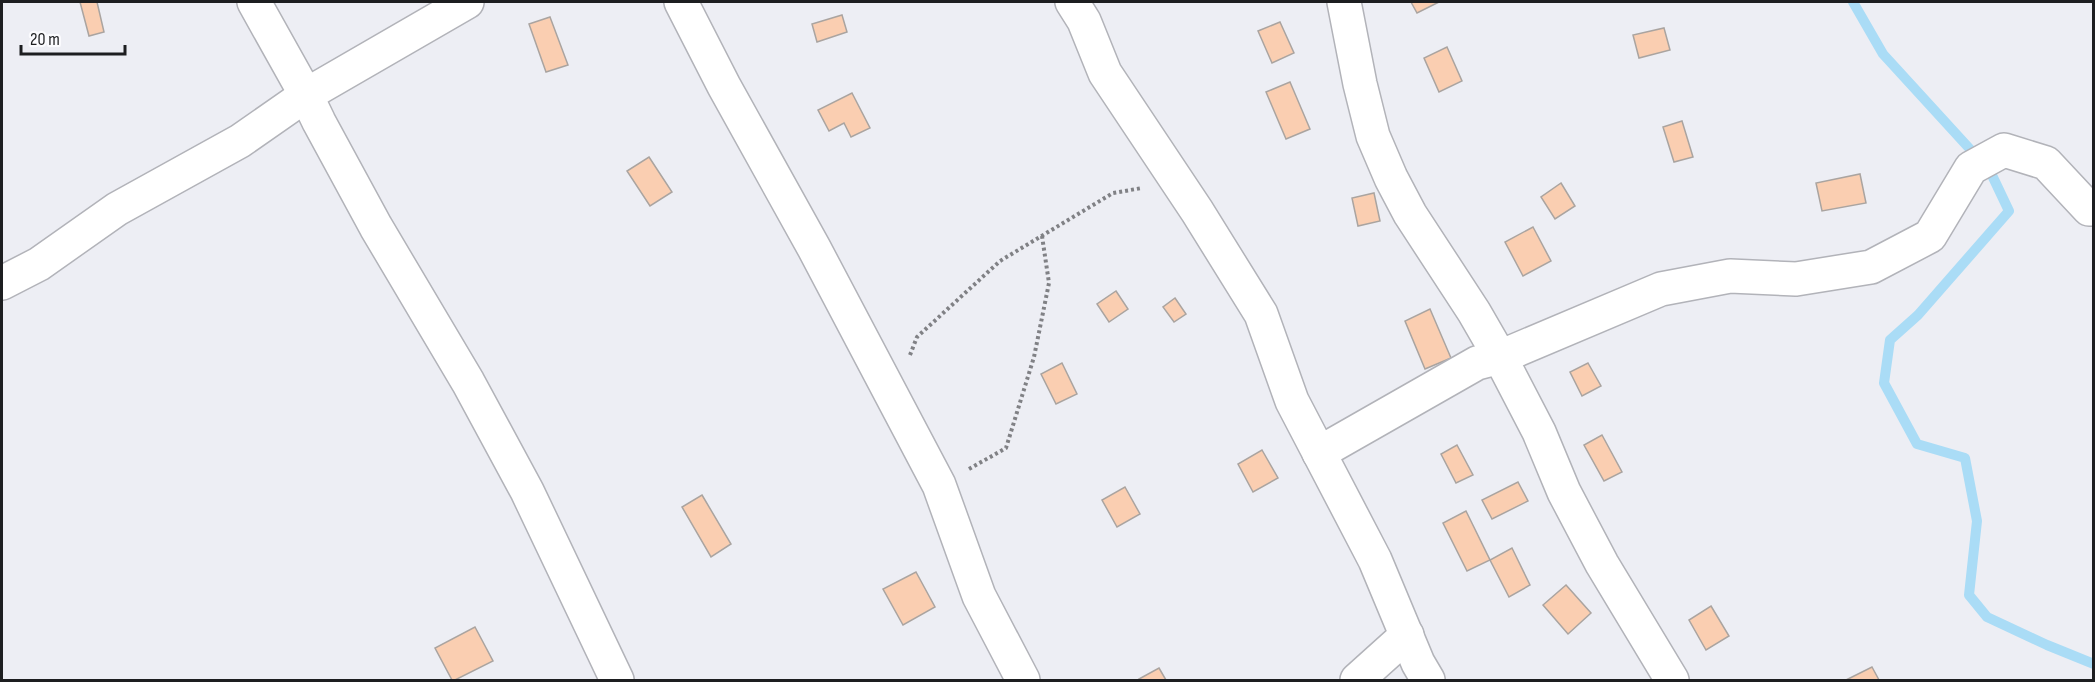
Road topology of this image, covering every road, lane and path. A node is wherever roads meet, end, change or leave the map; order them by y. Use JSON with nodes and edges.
{"nodes":[{"id":1,"x":254,"y":2,"type":"edge"},
{"id":2,"x":467,"y":2,"type":"edge"},
{"id":3,"x":681,"y":2,"type":"edge"},
{"id":4,"x":1072,"y":2,"type":"edge"},
{"id":5,"x":1344,"y":2,"type":"edge"},
{"id":6,"x":306,"y":94,"type":"junction"},
{"id":7,"x":1178,"y":182,"type":"junction"},
{"id":8,"x":2094,"y":209,"type":"edge"},
{"id":9,"x":1042,"y":236,"type":"junction"},
{"id":10,"x":2,"y":283,"type":"edge"},
{"id":11,"x":1500,"y":357,"type":"junction"},
{"id":12,"x":894,"y":398,"type":"junction"},
{"id":13,"x":1319,"y":453,"type":"junction"},
{"id":14,"x":939,"y":485,"type":"junction"},
{"id":15,"x":1407,"y":635,"type":"junction"},
{"id":16,"x":617,"y":681,"type":"edge"},
{"id":17,"x":1023,"y":681,"type":"edge"},
{"id":18,"x":1357,"y":681,"type":"edge"},
{"id":19,"x":1428,"y":681,"type":"edge"},
{"id":20,"x":1672,"y":681,"type":"edge"}],
"edges":[{"from":1,"to":6,"type":"street"},
{"from":2,"to":6,"type":"street"},
{"from":3,"to":12,"type":"street"},
{"from":4,"to":7,"type":"street"},
{"from":5,"to":11,"type":"street"},
{"from":6,"to":10,"type":"street"},
{"from":6,"to":16,"type":"street"},
{"from":7,"to":9,"type":"path"},
{"from":7,"to":13,"type":"street"},
{"from":8,"to":11,"type":"street"},
{"from":9,"to":12,"type":"path"},
{"from":9,"to":14,"type":"path"},
{"from":11,"to":13,"type":"street"},
{"from":11,"to":20,"type":"street"},
{"from":12,"to":14,"type":"street"},
{"from":13,"to":15,"type":"street"},
{"from":14,"to":17,"type":"street"},
{"from":15,"to":18,"type":"street"},
{"from":15,"to":19,"type":"street"}]}
